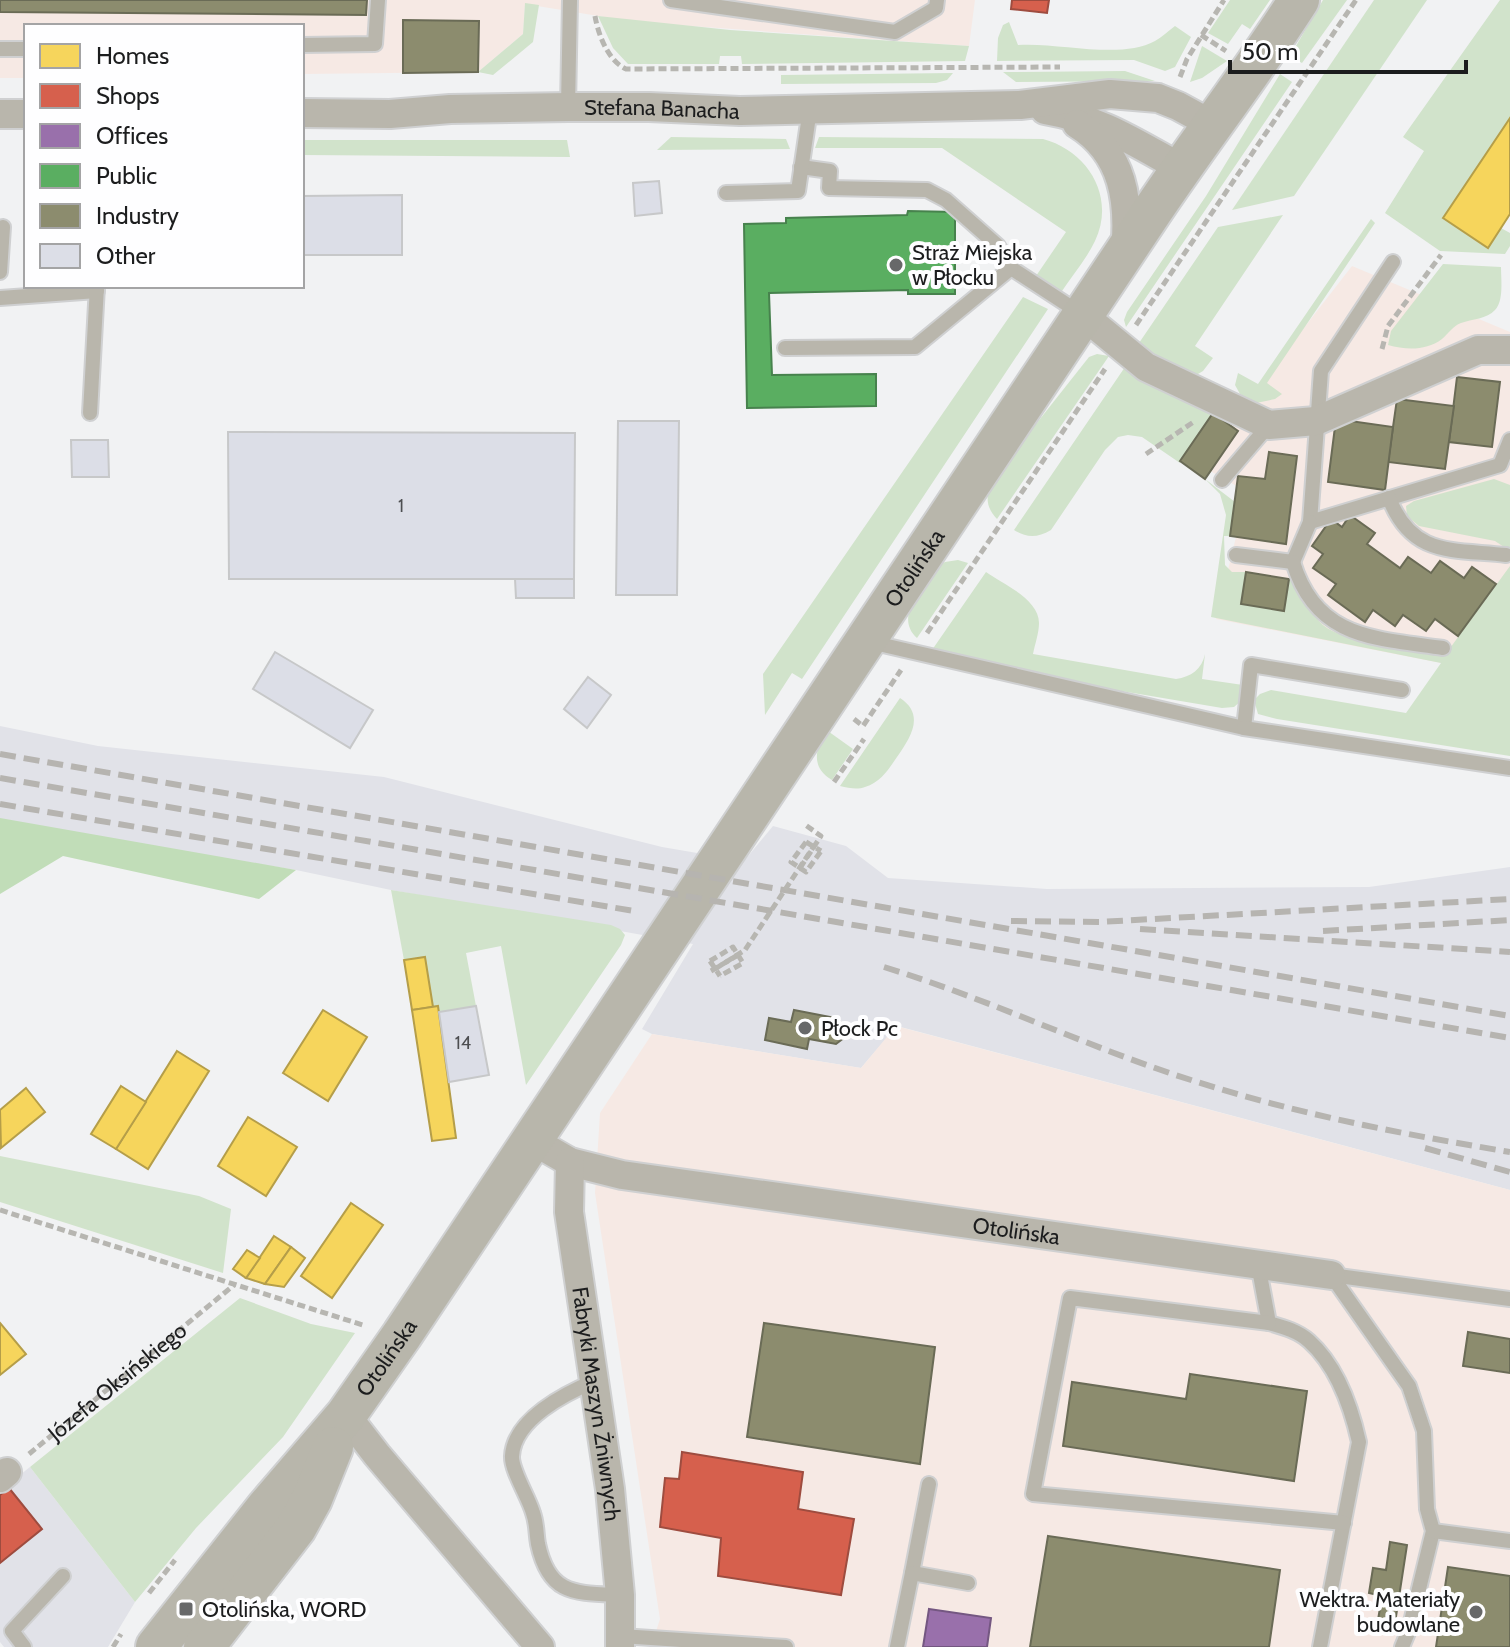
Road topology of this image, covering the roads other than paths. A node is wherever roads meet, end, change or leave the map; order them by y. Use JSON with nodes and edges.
{"nodes":[{"id":1,"x":378,"y":0,"type":"edge"},
{"id":2,"x":671,"y":0,"type":"edge"},
{"id":3,"x":937,"y":0,"type":"edge"},
{"id":4,"x":1299,"y":0,"type":"edge"},
{"id":5,"x":571,"y":6,"type":"edge"},
{"id":6,"x":304,"y":45,"type":"edge"},
{"id":7,"x":0,"y":49,"type":"edge"},
{"id":8,"x":24,"y":49,"type":"edge"},
{"id":9,"x":1020,"y":105,"type":"junction"},
{"id":10,"x":568,"y":107,"type":"junction"},
{"id":11,"x":810,"y":109,"type":"junction"},
{"id":12,"x":1060,"y":112,"type":"junction"},
{"id":13,"x":304,"y":113,"type":"edge"},
{"id":14,"x":0,"y":114,"type":"edge"},
{"id":15,"x":24,"y":114,"type":"edge"},
{"id":16,"x":1211,"y":124,"type":"junction"},
{"id":17,"x":801,"y":167,"type":"junction"},
{"id":18,"x":1181,"y":168,"type":"junction"},
{"id":19,"x":726,"y":193,"type":"dead end"},
{"id":20,"x":3,"y":227,"type":"dead end"},
{"id":21,"x":1125,"y":253,"type":"junction"},
{"id":22,"x":1393,"y":262,"type":"dead end"},
{"id":23,"x":1011,"y":268,"type":"junction"},
{"id":24,"x":0,"y":272,"type":"edge"},
{"id":25,"x":97,"y":288,"type":"edge"},
{"id":26,"x":0,"y":298,"type":"edge"},
{"id":27,"x":1084,"y":316,"type":"junction"},
{"id":28,"x":785,"y":348,"type":"dead end"},
{"id":29,"x":1510,"y":350,"type":"edge"},
{"id":30,"x":90,"y":413,"type":"dead end"},
{"id":31,"x":1316,"y":421,"type":"junction"},
{"id":32,"x":1269,"y":425,"type":"junction"},
{"id":33,"x":1510,"y":440,"type":"edge"},
{"id":34,"x":1505,"y":468,"type":"edge"},
{"id":35,"x":1222,"y":480,"type":"dead end"},
{"id":36,"x":1389,"y":498,"type":"junction"},
{"id":37,"x":1310,"y":522,"type":"junction"},
{"id":38,"x":1236,"y":555,"type":"dead end"},
{"id":39,"x":1506,"y":555,"type":"dead end"},
{"id":40,"x":1293,"y":562,"type":"junction"},
{"id":41,"x":864,"y":641,"type":"junction"},
{"id":42,"x":1443,"y":648,"type":"dead end"},
{"id":43,"x":1402,"y":690,"type":"dead end"},
{"id":44,"x":1244,"y":728,"type":"junction"},
{"id":45,"x":1510,"y":768,"type":"edge"},
{"id":46,"x":530,"y":1139,"type":"junction"},
{"id":47,"x":570,"y":1162,"type":"junction"},
{"id":48,"x":1258,"y":1264,"type":"junction"},
{"id":49,"x":1331,"y":1275,"type":"junction"},
{"id":50,"x":1510,"y":1299,"type":"edge"},
{"id":51,"x":1269,"y":1323,"type":"junction"},
{"id":52,"x":595,"y":1381,"type":"junction"},
{"id":53,"x":346,"y":1415,"type":"junction"},
{"id":54,"x":929,"y":1484,"type":"dead end"},
{"id":55,"x":1344,"y":1523,"type":"junction"},
{"id":56,"x":1433,"y":1531,"type":"junction"},
{"id":57,"x":1510,"y":1541,"type":"edge"},
{"id":58,"x":912,"y":1573,"type":"junction"},
{"id":59,"x":63,"y":1576,"type":"dead end"},
{"id":60,"x":968,"y":1583,"type":"dead end"},
{"id":61,"x":620,"y":1595,"type":"junction"},
{"id":62,"x":620,"y":1641,"type":"edge"},
{"id":63,"x":24,"y":1647,"type":"edge"},
{"id":64,"x":156,"y":1647,"type":"edge"},
{"id":65,"x":204,"y":1647,"type":"edge"},
{"id":66,"x":540,"y":1647,"type":"edge"},
{"id":67,"x":786,"y":1647,"type":"edge"},
{"id":68,"x":897,"y":1647,"type":"edge"},
{"id":69,"x":1320,"y":1647,"type":"edge"},
{"id":70,"x":1402,"y":1647,"type":"edge"}],
"edges":[{"from":1,"to":6,"type":"lane"},
{"from":2,"to":3,"type":"lane"},
{"from":4,"to":16,"type":"main road","name":"Otolińska"},
{"from":5,"to":10,"type":"lane"},
{"from":7,"to":8,"type":"lane"},
{"from":9,"to":11,"type":"street","name":"Stefana Banacha"},
{"from":9,"to":12,"type":"street","name":"Stefana Banacha"},
{"from":9,"to":16,"type":"street","name":"Stefana Banacha"},
{"from":10,"to":11,"type":"street","name":"Stefana Banacha"},
{"from":10,"to":13,"type":"street","name":"Stefana Banacha"},
{"from":11,"to":17,"type":"lane"},
{"from":12,"to":18,"type":"street","name":"Stefana Banacha"},
{"from":12,"to":21,"type":"street","name":"Stefana Banacha"},
{"from":14,"to":15,"type":"street"},
{"from":16,"to":18,"type":"main road","name":"Otolińska"},
{"from":17,"to":19,"type":"lane"},
{"from":17,"to":23,"type":"lane"},
{"from":18,"to":21,"type":"main road","name":"Otolińska"},
{"from":20,"to":24,"type":"lane"},
{"from":21,"to":27,"type":"main road","name":"Otolińska"},
{"from":22,"to":31,"type":"lane"},
{"from":23,"to":27,"type":"lane"},
{"from":23,"to":28,"type":"lane"},
{"from":25,"to":26,"type":"lane"},
{"from":25,"to":30,"type":"lane"},
{"from":27,"to":32,"type":"street"},
{"from":27,"to":41,"type":"main road","name":"Otolińska"},
{"from":29,"to":31,"type":"street"},
{"from":31,"to":32,"type":"street"},
{"from":31,"to":37,"type":"lane"},
{"from":32,"to":35,"type":"lane"},
{"from":33,"to":34,"type":"lane"},
{"from":34,"to":36,"type":"lane"},
{"from":36,"to":37,"type":"lane"},
{"from":36,"to":39,"type":"lane"},
{"from":37,"to":40,"type":"lane"},
{"from":38,"to":40,"type":"lane"},
{"from":40,"to":42,"type":"lane"},
{"from":41,"to":44,"type":"lane"},
{"from":41,"to":46,"type":"main road","name":"Otolińska"},
{"from":43,"to":44,"type":"lane"},
{"from":44,"to":45,"type":"lane"},
{"from":46,"to":47,"type":"street","name":"Otolińska"},
{"from":46,"to":53,"type":"main road","name":"Otolińska"},
{"from":47,"to":48,"type":"street","name":"Otolińska"},
{"from":47,"to":52,"type":"street","name":"Fabryki Maszyn Żniwnych"},
{"from":48,"to":49,"type":"street","name":"Otolińska"},
{"from":48,"to":51,"type":"lane"},
{"from":49,"to":50,"type":"lane","name":"Otolińska"},
{"from":49,"to":56,"type":"lane"},
{"from":51,"to":55,"type":"lane"},
{"from":51,"to":55,"type":"lane"},
{"from":52,"to":61,"type":"street","name":"Fabryki Maszyn Żniwnych"},
{"from":52,"to":61,"type":"lane"},
{"from":53,"to":64,"type":"main road","name":"Otolińska"},
{"from":53,"to":65,"type":"main road","name":"Otolińska"},
{"from":53,"to":66,"type":"street"},
{"from":54,"to":58,"type":"lane"},
{"from":55,"to":69,"type":"lane"},
{"from":56,"to":57,"type":"lane"},
{"from":56,"to":70,"type":"lane"},
{"from":58,"to":60,"type":"lane"},
{"from":58,"to":68,"type":"lane"},
{"from":59,"to":63,"type":"lane"},
{"from":61,"to":62,"type":"street","name":"Fabryki Maszyn Żniwnych"},
{"from":62,"to":67,"type":"lane"}]}
